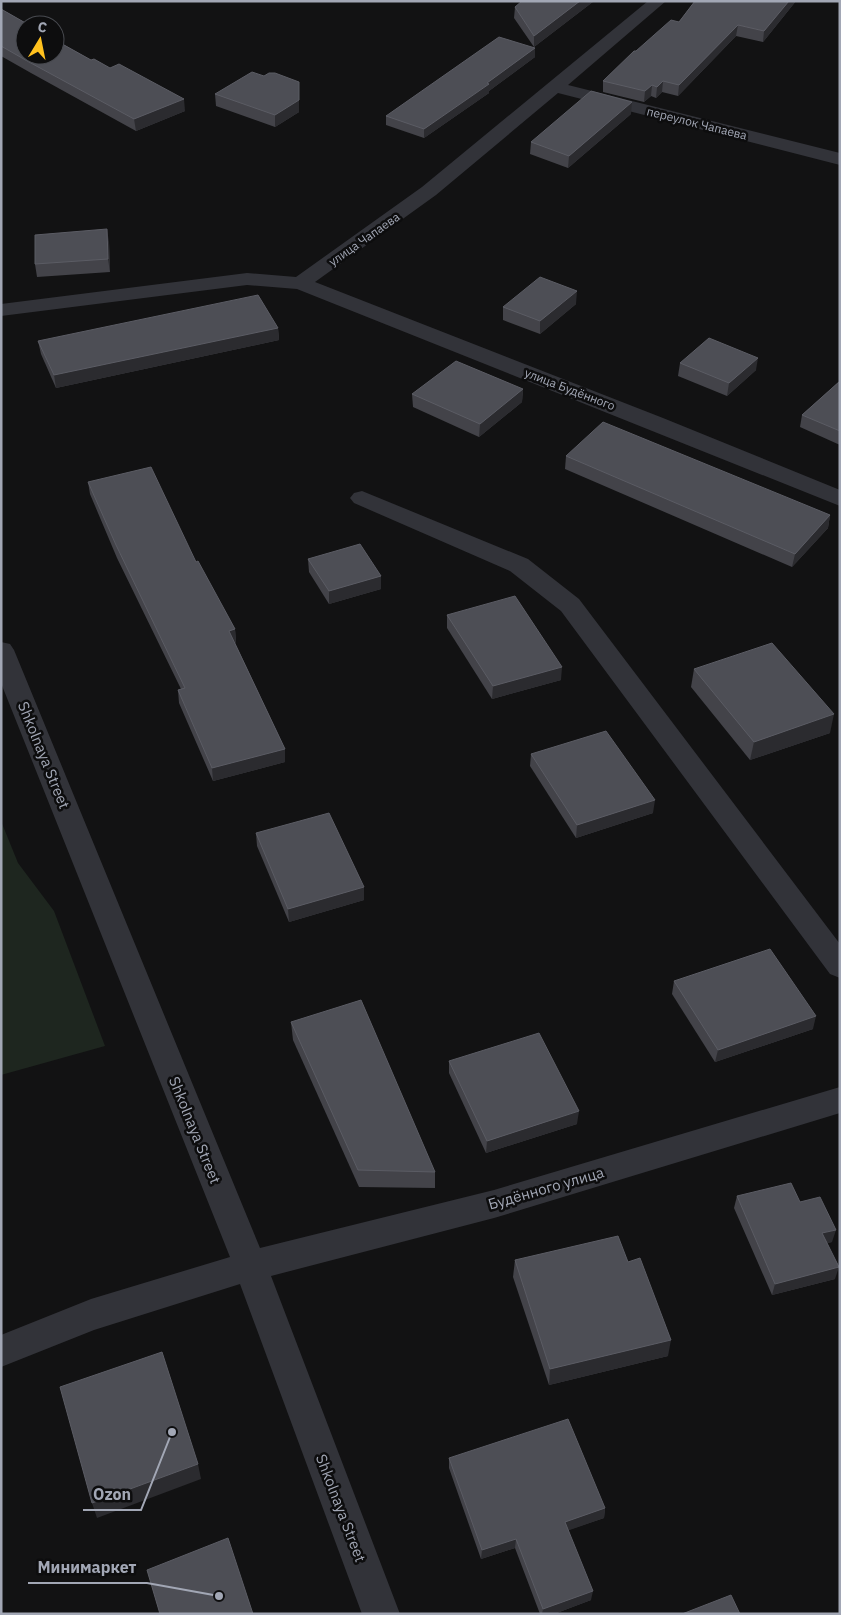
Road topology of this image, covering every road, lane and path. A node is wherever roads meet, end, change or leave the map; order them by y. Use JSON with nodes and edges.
{"nodes":[{"id":1,"x":658,"y":1,"type":"edge"},
{"id":2,"x":555,"y":87,"type":"junction"},
{"id":3,"x":840,"y":159,"type":"edge"},
{"id":4,"x":300,"y":283,"type":"junction"},
{"id":5,"x":1,"y":310,"type":"edge"},
{"id":6,"x":362,"y":498,"type":"dead end"},
{"id":7,"x":840,"y":499,"type":"edge"},
{"id":8,"x":1,"y":650,"type":"edge"},
{"id":9,"x":840,"y":966,"type":"edge"},
{"id":10,"x":840,"y":1100,"type":"edge"},
{"id":11,"x":250,"y":1266,"type":"junction"},
{"id":12,"x":1,"y":1351,"type":"edge"},
{"id":13,"x":381,"y":1614,"type":"edge"}],
"edges":[{"from":1,"to":2,"type":"street","name":"улица Чапаева"},
{"from":2,"to":3,"type":"street","name":"переулок Чапаева"},
{"from":2,"to":4,"type":"street","name":"улица Чапаева"},
{"from":4,"to":5,"type":"street"},
{"from":4,"to":7,"type":"street","name":"улица Будённого"},
{"from":6,"to":9,"type":"street"},
{"from":8,"to":11,"type":"street","name":"Shkolnaya Street"},
{"from":10,"to":11,"type":"street","name":"Будённого улица"},
{"from":11,"to":12,"type":"street","name":"Будённого улица"},
{"from":11,"to":13,"type":"street","name":"Shkolnaya Street"}]}
